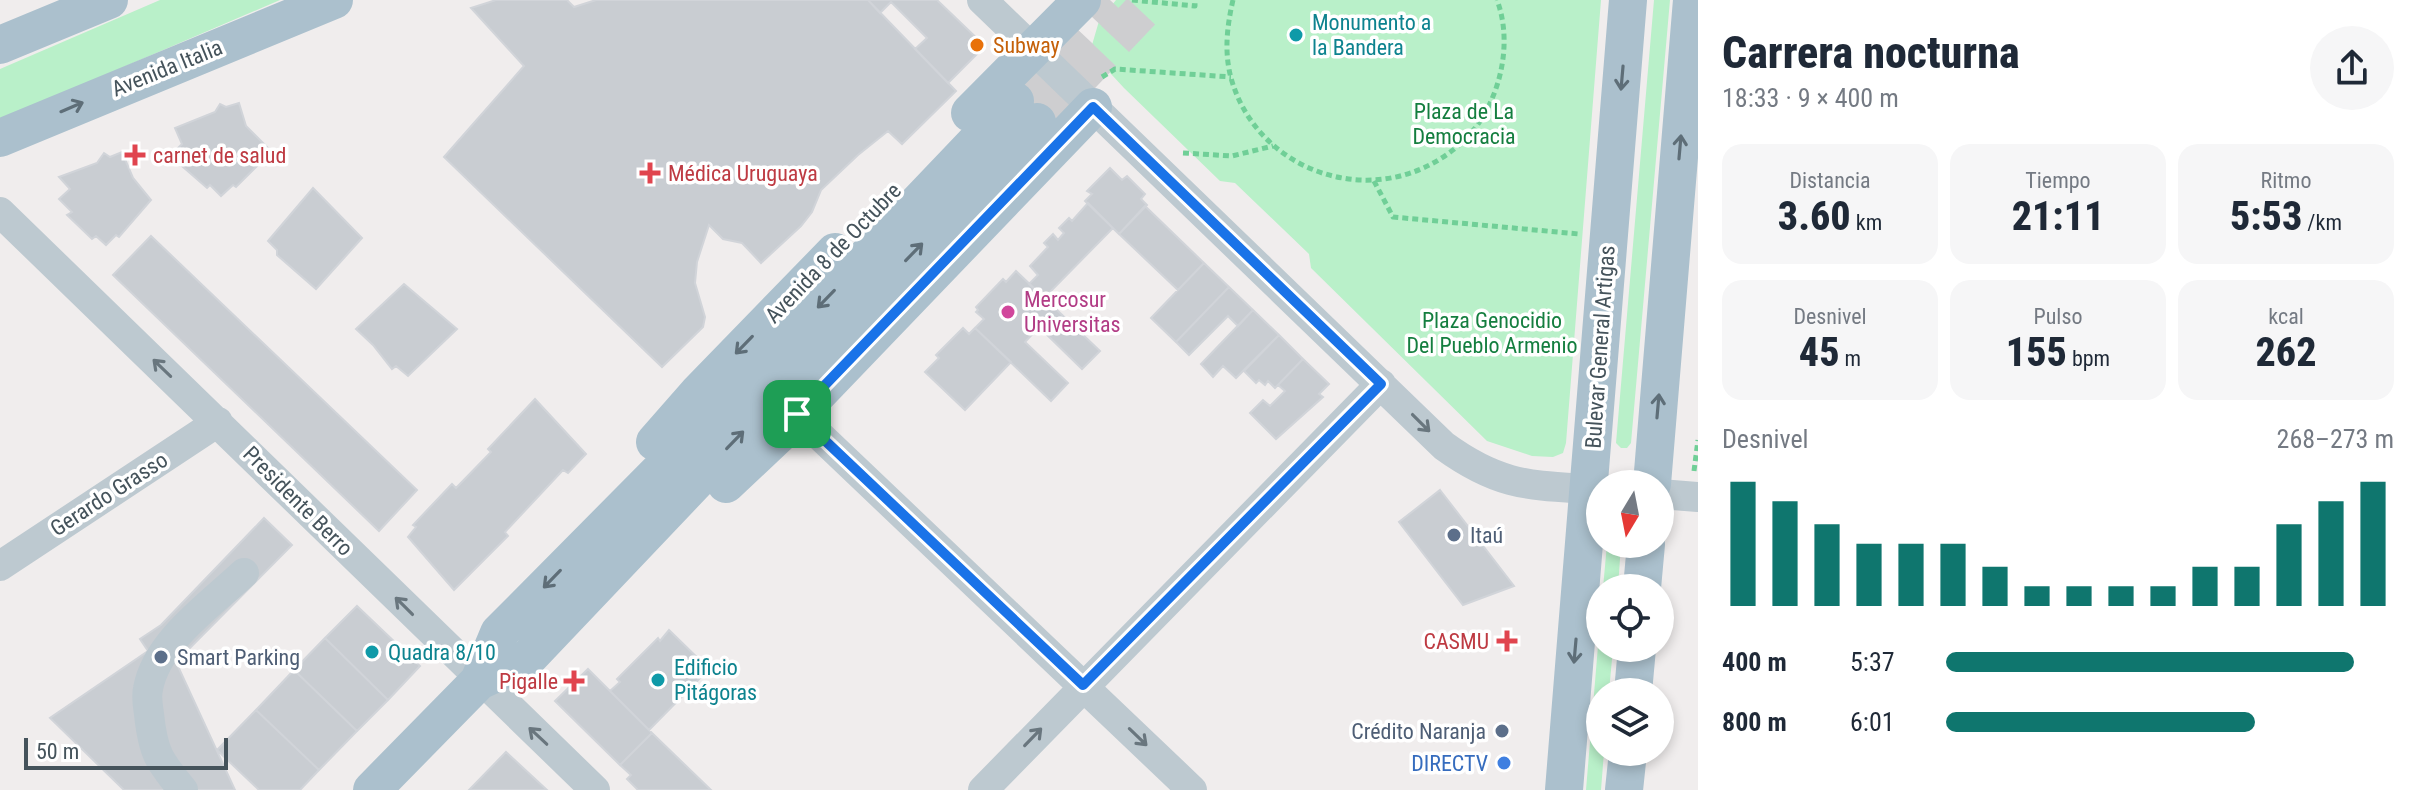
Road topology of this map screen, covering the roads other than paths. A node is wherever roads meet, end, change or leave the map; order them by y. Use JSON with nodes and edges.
{"nodes":[{"id":1,"x":109,"y":0,"type":"edge"},
{"id":2,"x":334,"y":0,"type":"edge"},
{"id":3,"x":982,"y":0,"type":"edge"},
{"id":4,"x":1082,"y":0,"type":"edge"},
{"id":5,"x":1628,"y":0,"type":"edge"},
{"id":6,"x":1692,"y":0,"type":"edge"},
{"id":7,"x":0,"y":45,"type":"edge"},
{"id":8,"x":1032,"y":48,"type":"junction"},
{"id":9,"x":1086,"y":100,"type":"junction"},
{"id":10,"x":0,"y":138,"type":"edge"},
{"id":11,"x":0,"y":212,"type":"edge"},
{"id":12,"x":1381,"y":384,"type":"junction"},
{"id":13,"x":797,"y":414,"type":"junction"},
{"id":14,"x":218,"y":422,"type":"junction"},
{"id":15,"x":1595,"y":470,"type":"edge"},
{"id":16,"x":1653,"y":470,"type":"edge"},
{"id":17,"x":1586,"y":489,"type":"edge"},
{"id":18,"x":1674,"y":495,"type":"edge"},
{"id":19,"x":1698,"y":497,"type":"edge"},
{"id":20,"x":607,"y":524,"type":"junction"},
{"id":21,"x":624,"y":558,"type":"junction"},
{"id":22,"x":1587,"y":558,"type":"edge"},
{"id":23,"x":0,"y":566,"type":"edge"},
{"id":24,"x":244,"y":573,"type":"dead end"},
{"id":25,"x":479,"y":681,"type":"junction"},
{"id":26,"x":1083,"y":685,"type":"junction"},
{"id":27,"x":1627,"y":766,"type":"edge"},
{"id":28,"x":1562,"y":787,"type":"edge"},
{"id":29,"x":183,"y":790,"type":"edge"},
{"id":30,"x":372,"y":790,"type":"edge"},
{"id":31,"x":595,"y":790,"type":"edge"},
{"id":32,"x":983,"y":790,"type":"edge"},
{"id":33,"x":1192,"y":790,"type":"edge"},
{"id":34,"x":1624,"y":790,"type":"edge"}],
"edges":[{"from":1,"to":7,"type":"main road"},
{"from":10,"to":2,"type":"main road","name":"Avenida Italia","one_way":true},
{"from":3,"to":8,"type":"street"},
{"from":4,"to":8,"type":"main road","name":"Avenida 8 de Octubre"},
{"from":5,"to":15,"type":"main road","name":"Bulevar General Artigas","one_way":true},
{"from":16,"to":6,"type":"main road","one_way":true},
{"from":8,"to":9,"type":"street"},
{"from":8,"to":20,"type":"main road","name":"Avenida 8 de Octubre","one_way":true},
{"from":9,"to":12,"type":"street"},
{"from":9,"to":13,"type":"main road","name":"Avenida 8 de Octubre"},
{"from":14,"to":11,"type":"street","name":"Presidente Berro","one_way":true},
{"from":12,"to":17,"type":"street","one_way":true},
{"from":12,"to":26,"type":"street"},
{"from":13,"to":21,"type":"main road","name":"Avenida 8 de Octubre"},
{"from":13,"to":26,"type":"street"},
{"from":14,"to":23,"type":"street","name":"Gerardo Grasso"},
{"from":25,"to":14,"type":"street","name":"Presidente Berro","one_way":true},
{"from":18,"to":19,"type":"street"},
{"from":21,"to":20,"type":"main road","name":"Avenida 8 de Octubre","one_way":true},
{"from":20,"to":25,"type":"main road","name":"Avenida 8 de Octubre","one_way":true},
{"from":21,"to":25,"type":"main road","name":"Avenida 8 de Octubre"},
{"from":22,"to":28,"type":"main road","name":"Bulevar General Artigas","one_way":true},
{"from":24,"to":29,"type":"street"},
{"from":25,"to":30,"type":"main road","name":"Avenida 8 de Octubre"},
{"from":31,"to":25,"type":"street","name":"Presidente Berro","one_way":true},
{"from":32,"to":26,"type":"street","one_way":true},
{"from":26,"to":33,"type":"street","one_way":true},
{"from":27,"to":34,"type":"main road"}]}
